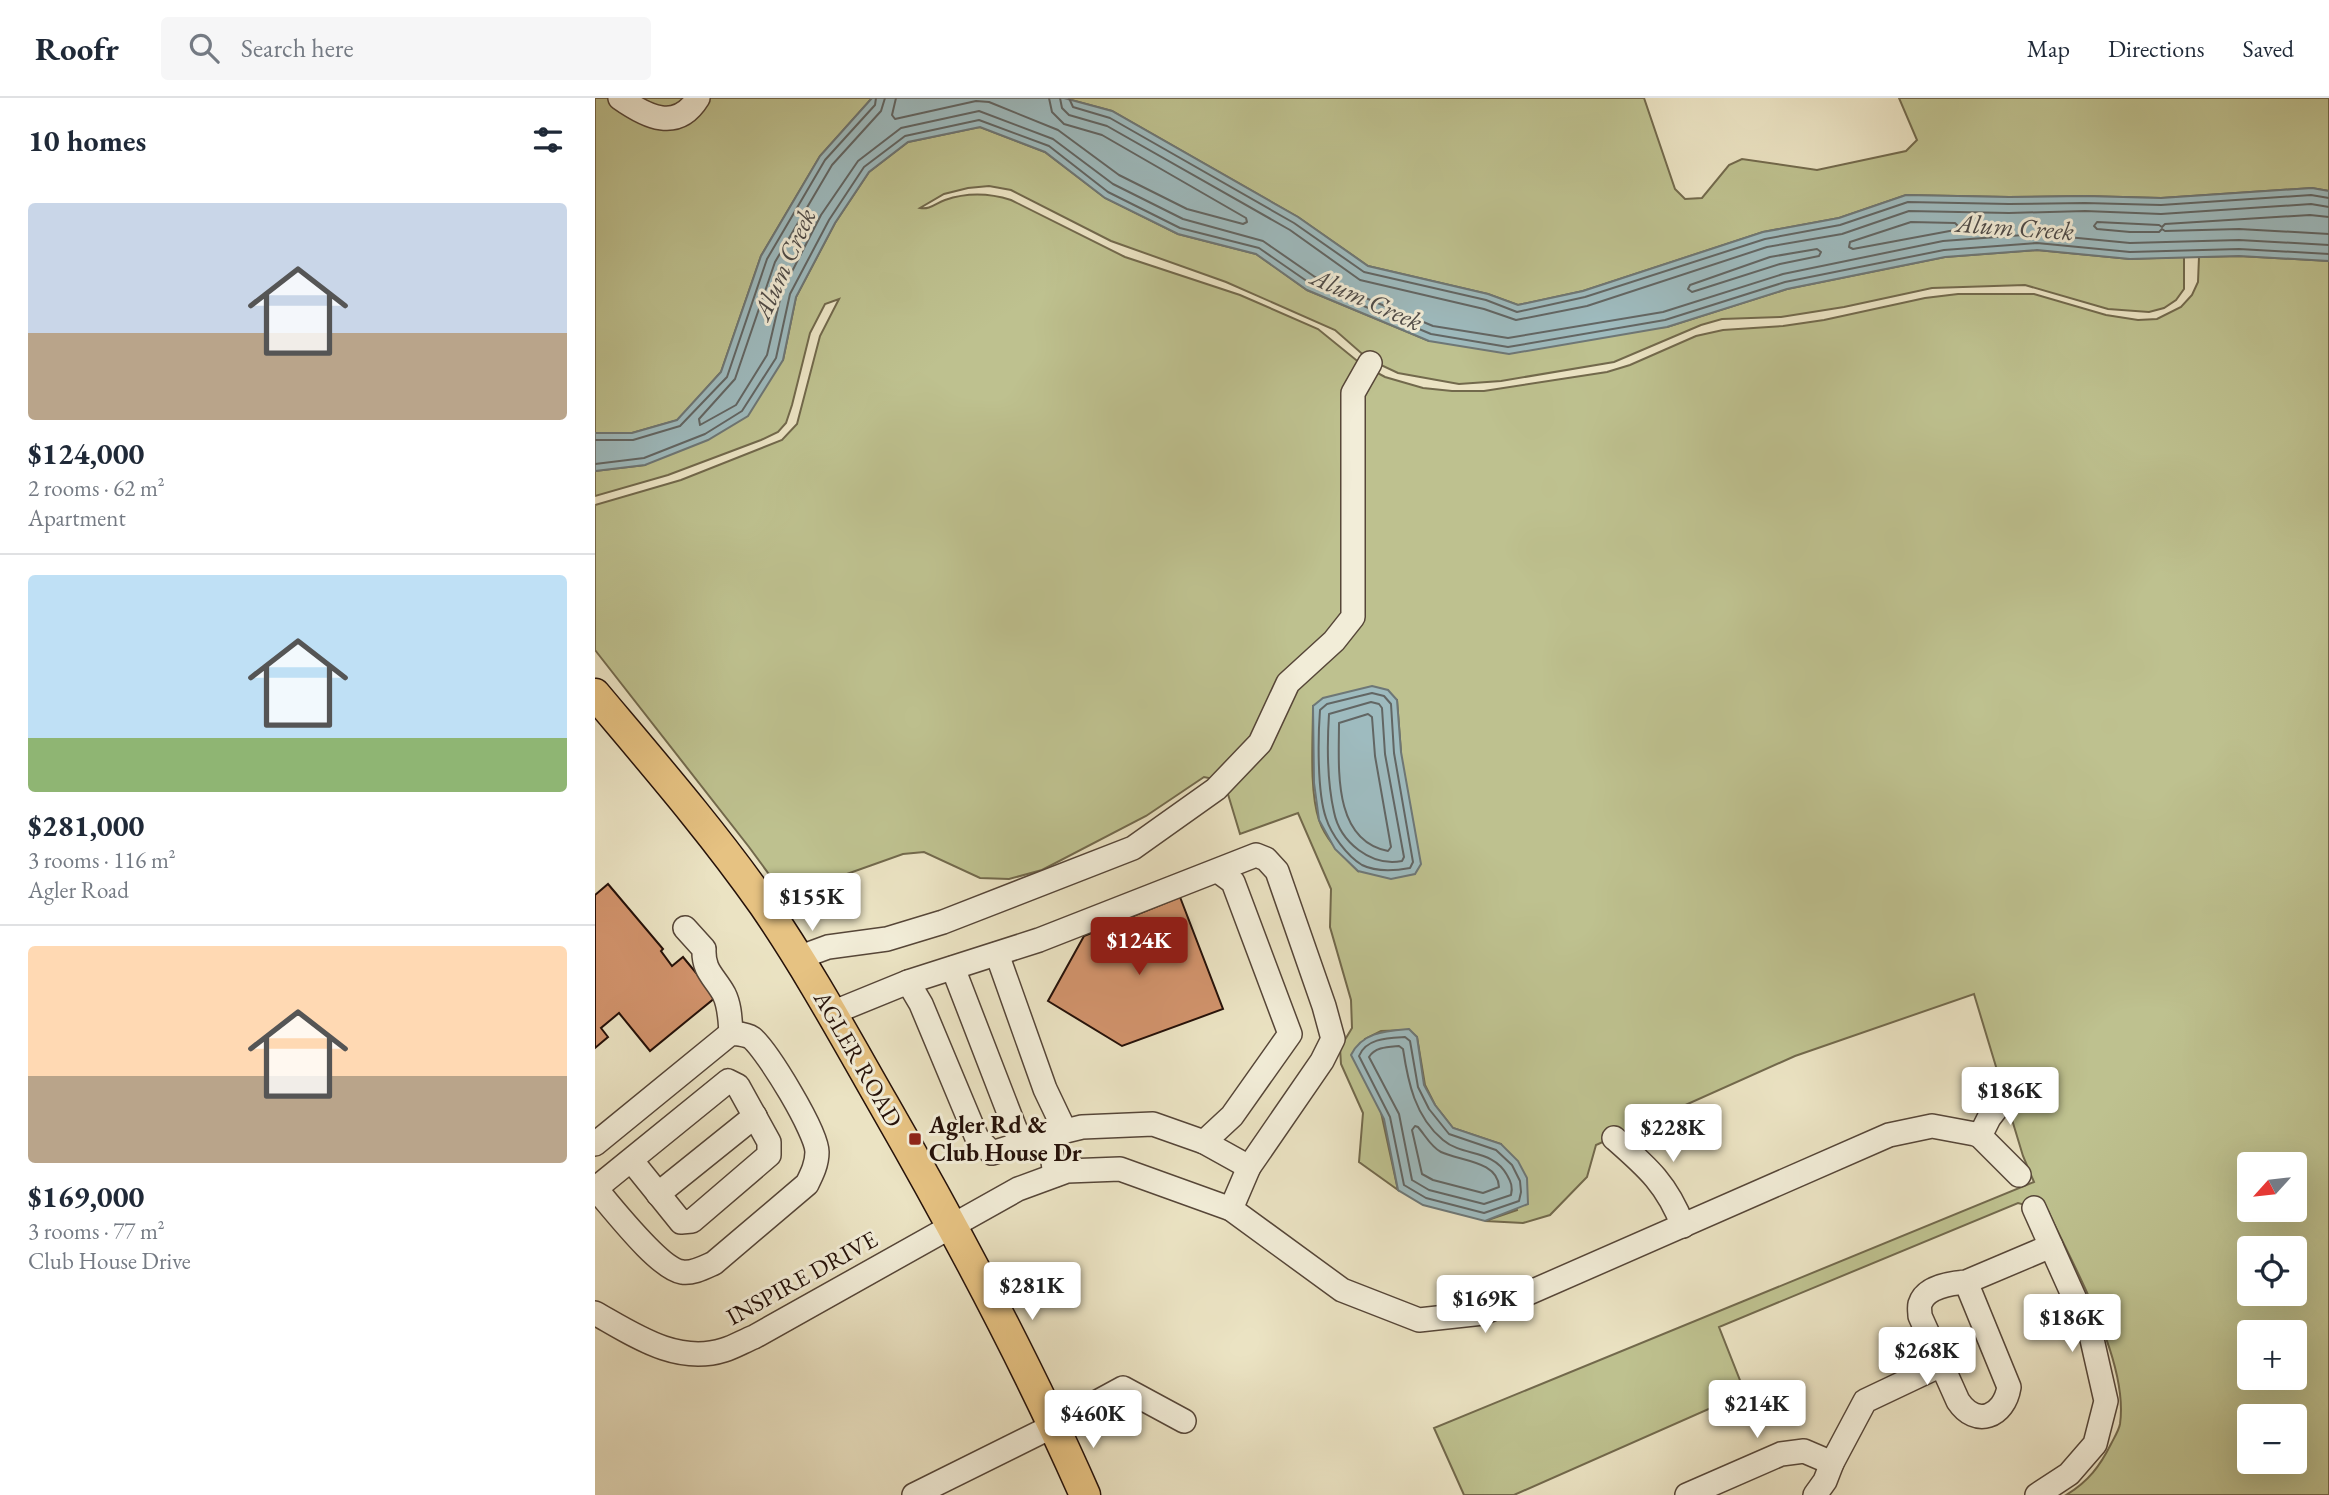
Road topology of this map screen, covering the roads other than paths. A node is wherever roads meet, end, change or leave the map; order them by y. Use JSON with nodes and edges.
{"nodes":[{"id":1,"x":620,"y":98,"type":"edge"},
{"id":2,"x":698,"y":98,"type":"edge"},
{"id":3,"x":1370,"y":363,"type":"dead end"},
{"id":4,"x":595,"y":694,"type":"edge"},
{"id":5,"x":1217,"y":871,"type":"junction"},
{"id":6,"x":685,"y":928,"type":"dead end"},
{"id":7,"x":997,"y":954,"type":"junction"},
{"id":8,"x":798,"y":958,"type":"junction"},
{"id":9,"x":953,"y":968,"type":"junction"},
{"id":10,"x":908,"y":982,"type":"junction"},
{"id":11,"x":832,"y":1013,"type":"junction"},
{"id":12,"x":731,"y":1033,"type":"junction"},
{"id":13,"x":2006,"y":1096,"type":"dead end"},
{"id":14,"x":755,"y":1116,"type":"junction"},
{"id":15,"x":1057,"y":1133,"type":"junction"},
{"id":16,"x":1980,"y":1136,"type":"junction"},
{"id":17,"x":1614,"y":1138,"type":"dead end"},
{"id":18,"x":1204,"y":1142,"type":"junction"},
{"id":19,"x":595,"y":1144,"type":"edge"},
{"id":20,"x":1021,"y":1144,"type":"junction"},
{"id":21,"x":631,"y":1160,"type":"junction"},
{"id":22,"x":1249,"y":1167,"type":"junction"},
{"id":23,"x":1055,"y":1175,"type":"junction"},
{"id":24,"x":2019,"y":1175,"type":"dead end"},
{"id":25,"x":595,"y":1188,"type":"edge"},
{"id":26,"x":658,"y":1194,"type":"junction"},
{"id":27,"x":2034,"y":1208,"type":"dead end"},
{"id":28,"x":1231,"y":1209,"type":"junction"},
{"id":29,"x":953,"y":1225,"type":"junction"},
{"id":30,"x":1683,"y":1226,"type":"junction"},
{"id":31,"x":2051,"y":1246,"type":"junction"},
{"id":32,"x":1966,"y":1282,"type":"junction"},
{"id":33,"x":595,"y":1313,"type":"edge"},
{"id":34,"x":1941,"y":1365,"type":"junction"},
{"id":35,"x":1184,"y":1420,"type":"dead end"},
{"id":36,"x":1055,"y":1425,"type":"junction"},
{"id":37,"x":1832,"y":1463,"type":"junction"},
{"id":38,"x":914,"y":1495,"type":"edge"},
{"id":39,"x":1085,"y":1495,"type":"edge"},
{"id":40,"x":1687,"y":1495,"type":"edge"},
{"id":41,"x":1815,"y":1495,"type":"edge"},
{"id":42,"x":2037,"y":1495,"type":"edge"}],
"edges":[{"from":1,"to":2,"type":"street"},
{"from":3,"to":8,"type":"street"},
{"from":4,"to":8,"type":"main road","name":"AGLER ROAD"},
{"from":5,"to":7,"type":"street"},
{"from":5,"to":18,"type":"street"},
{"from":5,"to":22,"type":"street"},
{"from":6,"to":12,"type":"street"},
{"from":7,"to":9,"type":"street"},
{"from":7,"to":15,"type":"street"},
{"from":8,"to":11,"type":"main road","name":"AGLER ROAD"},
{"from":9,"to":10,"type":"street"},
{"from":9,"to":20,"type":"street"},
{"from":10,"to":11,"type":"street"},
{"from":10,"to":20,"type":"street"},
{"from":11,"to":29,"type":"main road","name":"AGLER ROAD"},
{"from":12,"to":19,"type":"street"},
{"from":12,"to":25,"type":"street"},
{"from":13,"to":16,"type":"street"},
{"from":14,"to":21,"type":"street"},
{"from":14,"to":26,"type":"street"},
{"from":14,"to":26,"type":"street"},
{"from":15,"to":18,"type":"street"},
{"from":15,"to":20,"type":"street"},
{"from":15,"to":23,"type":"street"},
{"from":16,"to":24,"type":"street"},
{"from":16,"to":30,"type":"street","name":"INSPIRE DRIVE"},
{"from":17,"to":30,"type":"street"},
{"from":18,"to":22,"type":"street"},
{"from":21,"to":25,"type":"street"},
{"from":21,"to":26,"type":"street"},
{"from":22,"to":28,"type":"street"},
{"from":23,"to":28,"type":"street","name":"INSPIRE DRIVE"},
{"from":23,"to":29,"type":"street","name":"INSPIRE DRIVE"},
{"from":27,"to":31,"type":"street"},
{"from":28,"to":30,"type":"street","name":"INSPIRE DRIVE"},
{"from":29,"to":33,"type":"street","name":"INSPIRE DRIVE"},
{"from":29,"to":36,"type":"main road","name":"AGLER ROAD"},
{"from":31,"to":32,"type":"street"},
{"from":31,"to":42,"type":"street"},
{"from":32,"to":34,"type":"street"},
{"from":32,"to":34,"type":"street"},
{"from":34,"to":37,"type":"street"},
{"from":35,"to":36,"type":"street"},
{"from":36,"to":38,"type":"street"},
{"from":36,"to":39,"type":"main road","name":"AGLER ROAD"},
{"from":37,"to":40,"type":"street"},
{"from":37,"to":41,"type":"street"}]}
